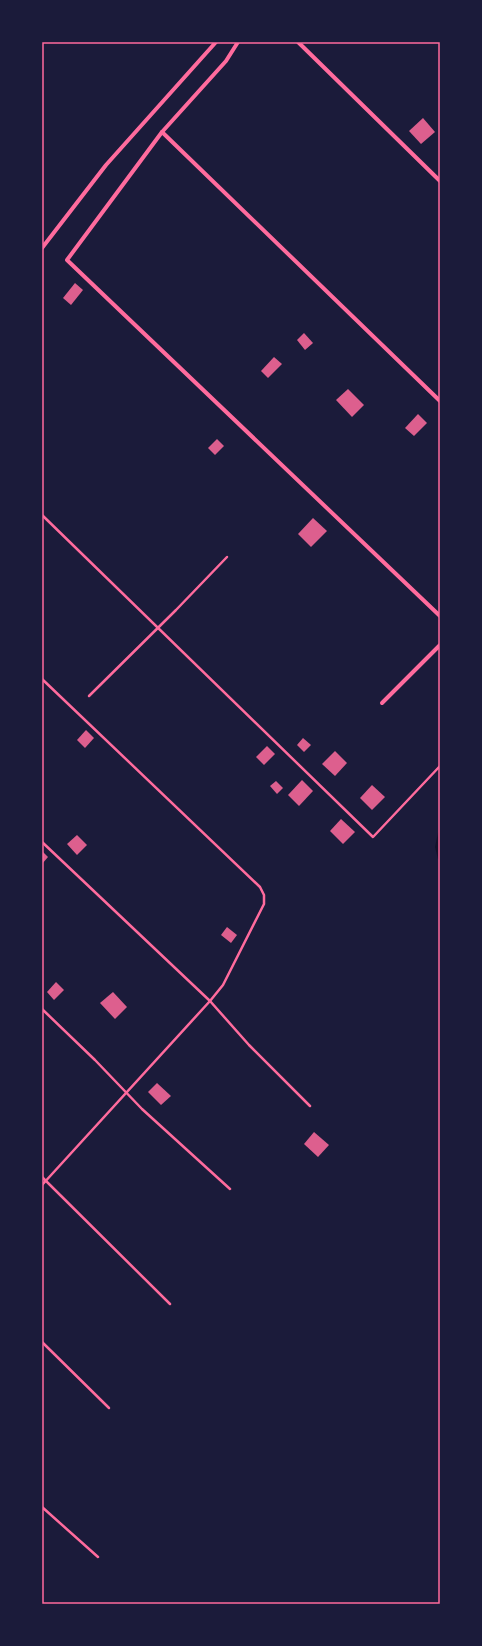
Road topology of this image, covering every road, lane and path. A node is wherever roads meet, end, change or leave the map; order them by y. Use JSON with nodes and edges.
{"nodes":[{"id":1,"x":216,"y":42,"type":"edge"},
{"id":2,"x":238,"y":42,"type":"edge"},
{"id":3,"x":298,"y":42,"type":"edge"},
{"id":4,"x":162,"y":132,"type":"junction"},
{"id":5,"x":440,"y":180,"type":"edge"},
{"id":6,"x":42,"y":248,"type":"edge"},
{"id":7,"x":440,"y":400,"type":"edge"},
{"id":8,"x":42,"y":515,"type":"edge"},
{"id":9,"x":227,"y":557,"type":"dead end"},
{"id":10,"x":440,"y":616,"type":"edge"},
{"id":11,"x":157,"y":627,"type":"junction"},
{"id":12,"x":440,"y":645,"type":"edge"},
{"id":13,"x":42,"y":679,"type":"edge"},
{"id":14,"x":89,"y":696,"type":"dead end"},
{"id":15,"x":382,"y":703,"type":"dead end"},
{"id":16,"x":440,"y":766,"type":"edge"},
{"id":17,"x":42,"y":842,"type":"edge"},
{"id":18,"x":210,"y":1001,"type":"junction"},
{"id":19,"x":42,"y":1009,"type":"edge"},
{"id":20,"x":127,"y":1092,"type":"junction"},
{"id":21,"x":310,"y":1106,"type":"dead end"},
{"id":22,"x":42,"y":1177,"type":"edge"},
{"id":23,"x":46,"y":1181,"type":"junction"},
{"id":24,"x":42,"y":1185,"type":"edge"},
{"id":25,"x":230,"y":1189,"type":"dead end"},
{"id":26,"x":170,"y":1304,"type":"dead end"},
{"id":27,"x":42,"y":1342,"type":"edge"},
{"id":28,"x":109,"y":1408,"type":"dead end"},
{"id":29,"x":42,"y":1507,"type":"edge"},
{"id":30,"x":98,"y":1557,"type":"dead end"}],
"edges":[{"from":1,"to":6,"type":"street"},
{"from":2,"to":4,"type":"street"},
{"from":3,"to":5,"type":"street"},
{"from":4,"to":7,"type":"street"},
{"from":4,"to":10,"type":"street"},
{"from":8,"to":11,"type":"lane"},
{"from":9,"to":11,"type":"lane"},
{"from":11,"to":14,"type":"lane"},
{"from":11,"to":16,"type":"lane"},
{"from":12,"to":15,"type":"street"},
{"from":13,"to":18,"type":"lane"},
{"from":17,"to":18,"type":"lane"},
{"from":18,"to":20,"type":"lane"},
{"from":18,"to":21,"type":"lane"},
{"from":19,"to":20,"type":"lane"},
{"from":20,"to":23,"type":"lane"},
{"from":20,"to":25,"type":"lane"},
{"from":22,"to":23,"type":"lane"},
{"from":23,"to":24,"type":"lane"},
{"from":23,"to":26,"type":"lane"},
{"from":27,"to":28,"type":"lane"},
{"from":29,"to":30,"type":"lane"}]}
